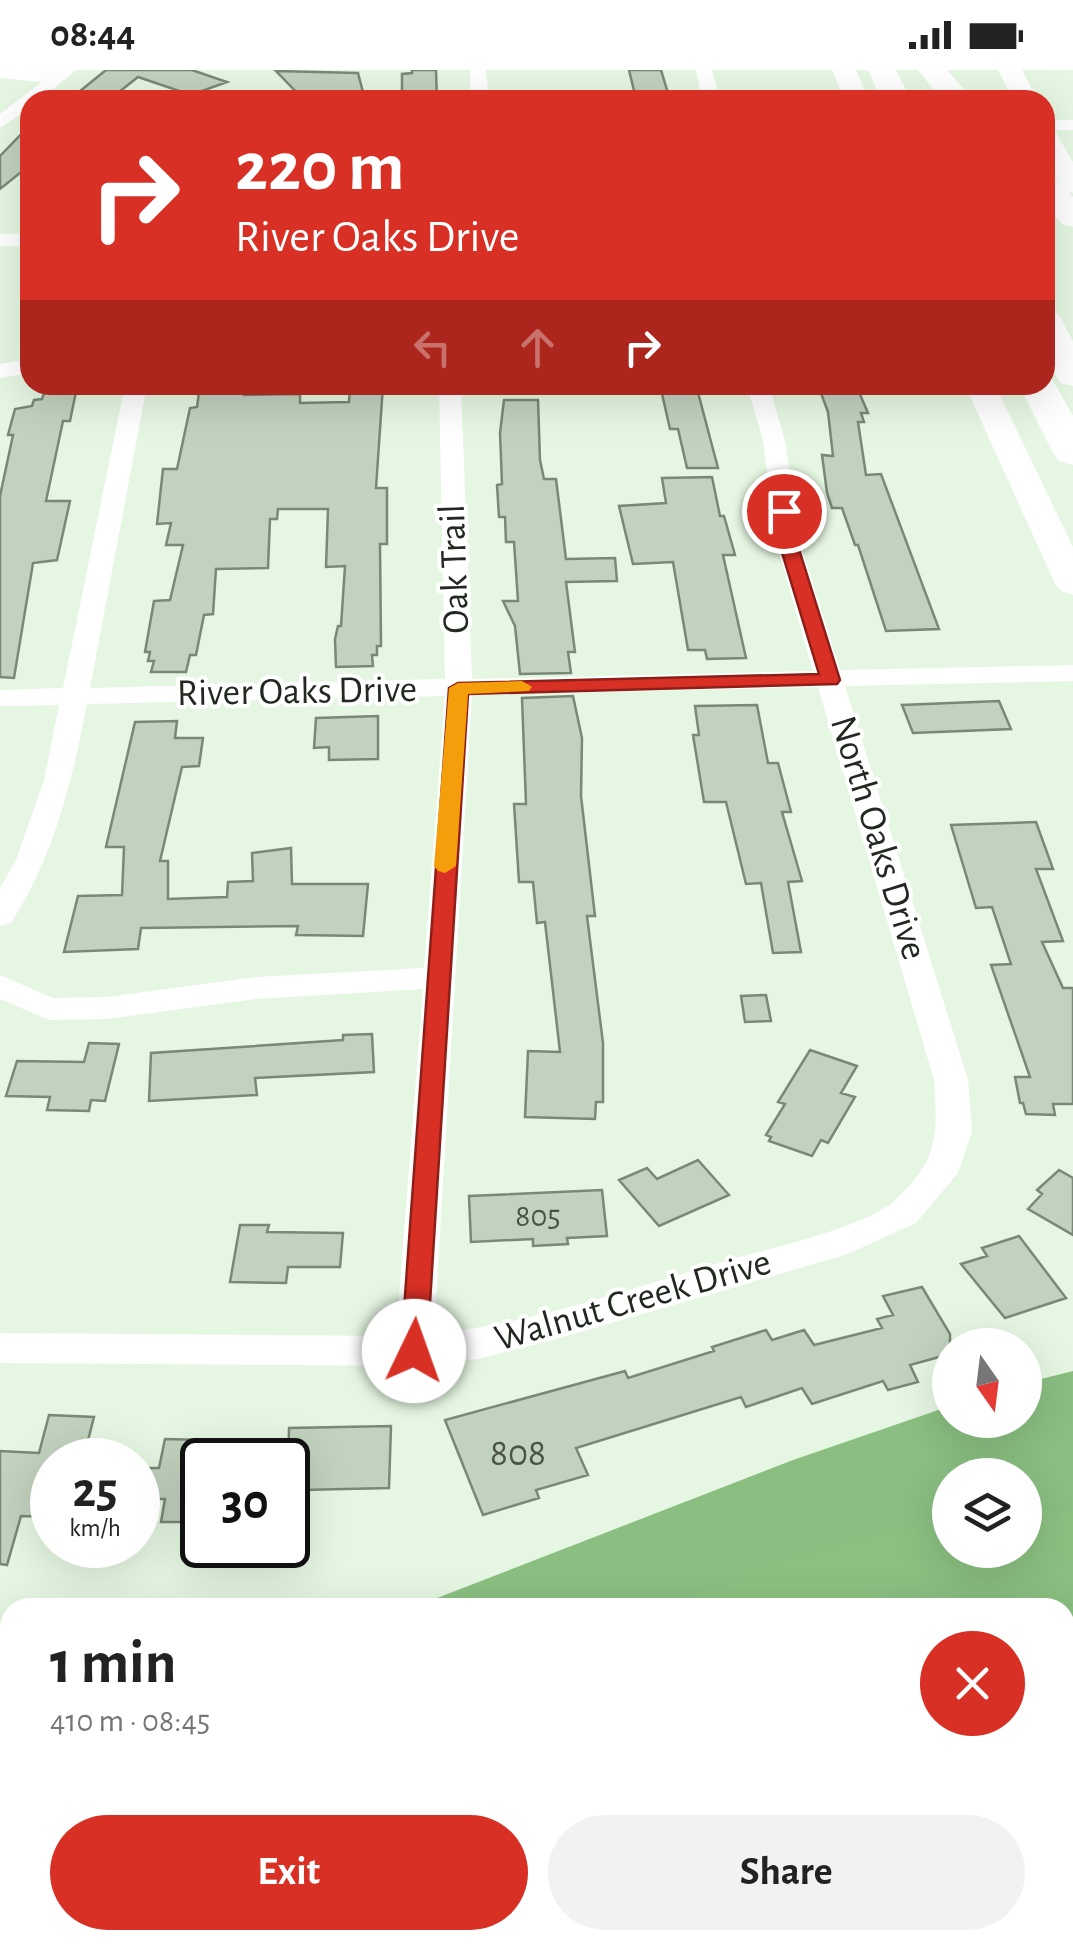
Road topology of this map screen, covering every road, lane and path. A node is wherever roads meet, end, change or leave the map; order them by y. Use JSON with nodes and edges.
{"nodes":[{"id":1,"x":932,"y":70,"type":"edge"},
{"id":2,"x":0,"y":73,"type":"edge"},
{"id":3,"x":62,"y":74,"type":"edge"},
{"id":4,"x":42,"y":90,"type":"edge"},
{"id":5,"x":949,"y":90,"type":"edge"},
{"id":6,"x":20,"y":107,"type":"edge"},
{"id":7,"x":0,"y":123,"type":"edge"},
{"id":8,"x":1055,"y":152,"type":"edge"},
{"id":9,"x":1073,"y":185,"type":"edge"},
{"id":10,"x":1055,"y":196,"type":"edge"},
{"id":11,"x":1073,"y":217,"type":"edge"},
{"id":12,"x":1055,"y":341,"type":"edge"},
{"id":13,"x":1073,"y":375,"type":"edge"},
{"id":14,"x":134,"y":395,"type":"edge"},
{"id":15,"x":450,"y":395,"type":"edge"},
{"id":16,"x":761,"y":395,"type":"edge"},
{"id":17,"x":985,"y":395,"type":"edge"},
{"id":18,"x":1043,"y":395,"type":"edge"},
{"id":19,"x":1073,"y":453,"type":"edge"},
{"id":20,"x":1073,"y":584,"type":"edge"},
{"id":21,"x":1073,"y":674,"type":"edge"},
{"id":22,"x":830,"y":680,"type":"junction"},
{"id":23,"x":458,"y":688,"type":"junction"},
{"id":24,"x":73,"y":696,"type":"junction"},
{"id":25,"x":0,"y":698,"type":"edge"},
{"id":26,"x":0,"y":916,"type":"edge"},
{"id":27,"x":436,"y":978,"type":"junction"},
{"id":28,"x":0,"y":987,"type":"edge"},
{"id":29,"x":940,"y":1173,"type":"joint"},
{"id":30,"x":0,"y":1348,"type":"edge"},
{"id":31,"x":414,"y":1351,"type":"junction"}],
"edges":[{"from":1,"to":5,"type":"highway"},
{"from":2,"to":3,"type":"street"},
{"from":3,"to":4,"type":"street"},
{"from":6,"to":7,"type":"street"},
{"from":8,"to":9,"type":"main road"},
{"from":10,"to":11,"type":"highway"},
{"from":12,"to":13,"type":"highway"},
{"from":14,"to":24,"type":"street"},
{"from":15,"to":23,"type":"street","name":"Oak Trail"},
{"from":16,"to":22,"type":"street","name":"North Oaks Drive"},
{"from":17,"to":20,"type":"main road"},
{"from":18,"to":19,"type":"highway"},
{"from":21,"to":22,"type":"street","name":"River Oaks Drive"},
{"from":22,"to":23,"type":"street","name":"River Oaks Drive"},
{"from":22,"to":29,"type":"street","name":"North Oaks Drive"},
{"from":23,"to":24,"type":"street","name":"River Oaks Drive"},
{"from":23,"to":27,"type":"street","name":"Oak Trail"},
{"from":24,"to":25,"type":"street","name":"River Oaks Drive"},
{"from":24,"to":26,"type":"street"},
{"from":27,"to":28,"type":"street"},
{"from":27,"to":31,"type":"street","name":"Oak Trail"},
{"from":29,"to":31,"type":"street","name":"Walnut Creek Drive"},
{"from":30,"to":31,"type":"street","name":"Walnut Creek Drive"}]}
